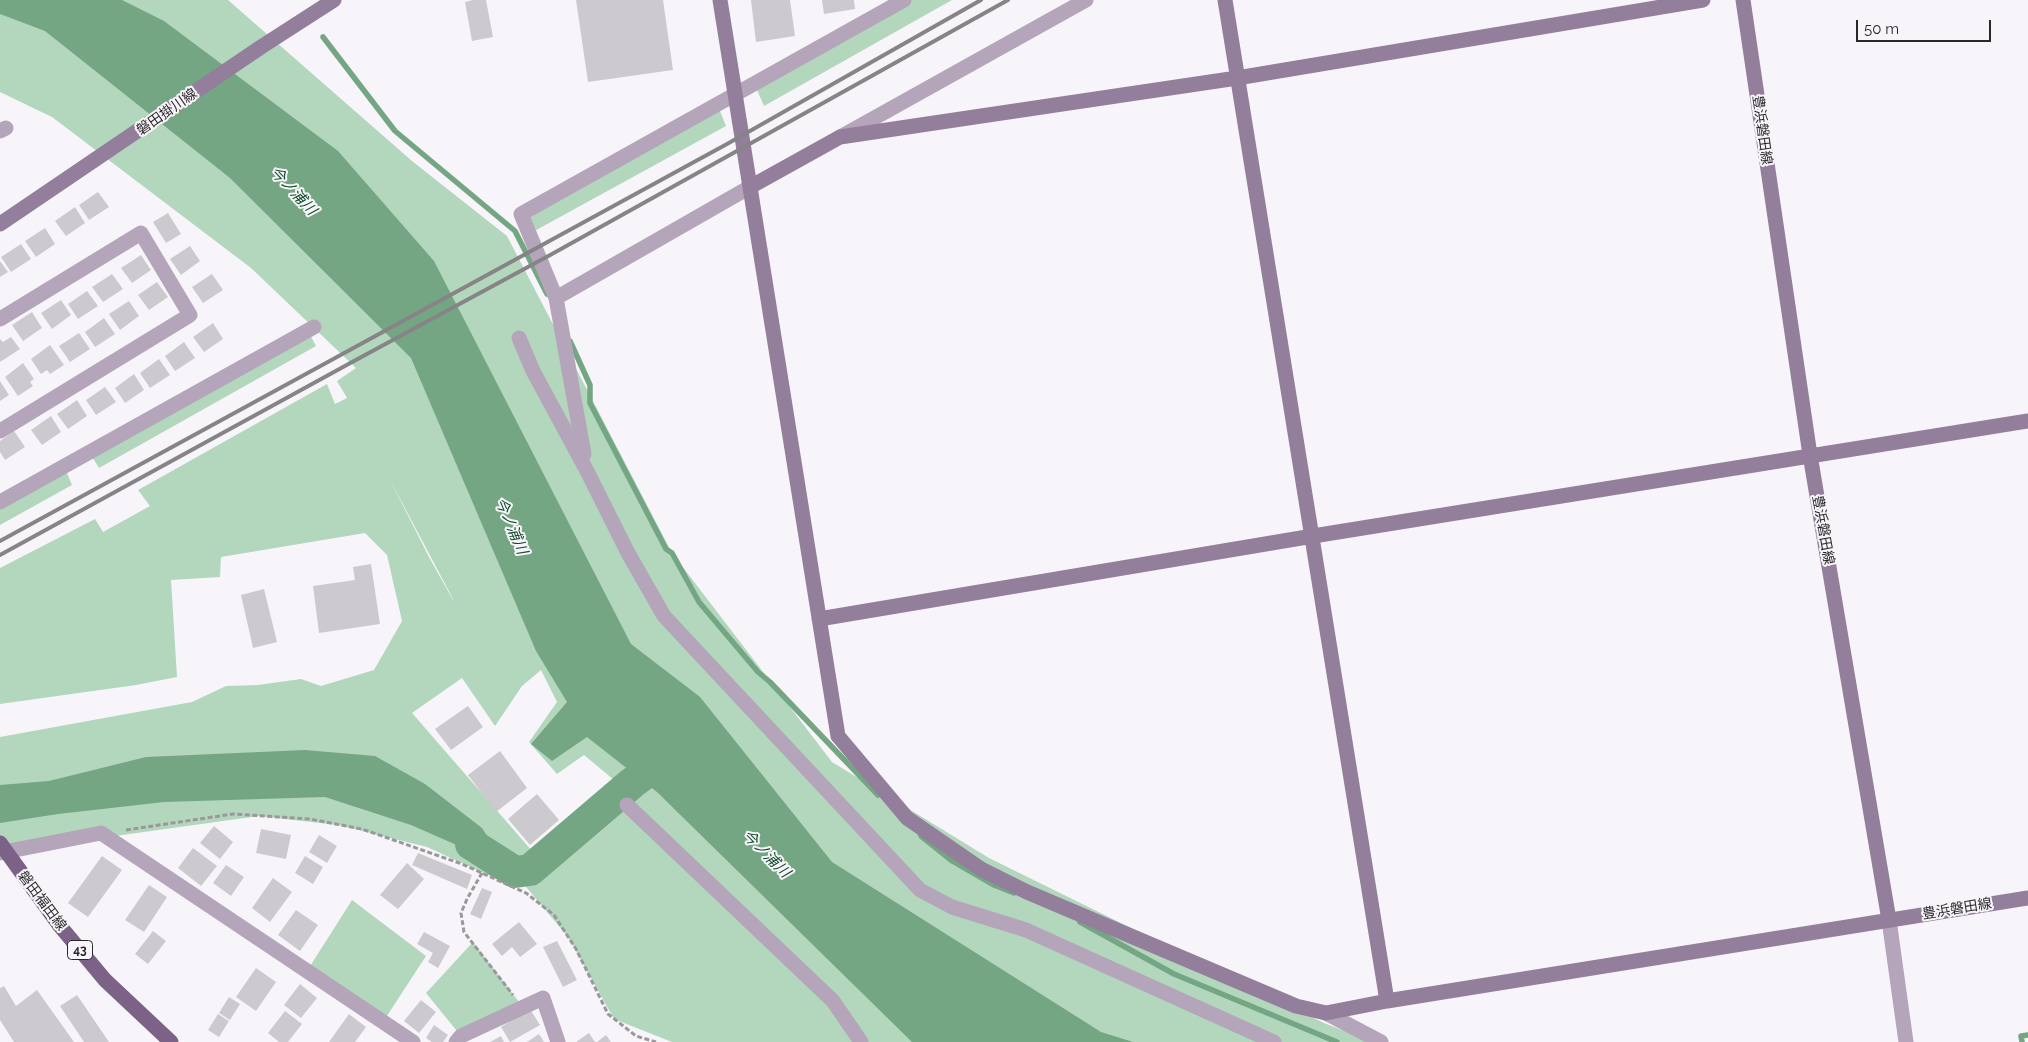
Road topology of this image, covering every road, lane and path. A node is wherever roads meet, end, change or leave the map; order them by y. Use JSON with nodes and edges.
{"nodes":[{"id":1,"x":334,"y":0,"type":"edge"},
{"id":2,"x":720,"y":0,"type":"edge"},
{"id":3,"x":904,"y":0,"type":"edge"},
{"id":4,"x":1086,"y":0,"type":"edge"},
{"id":5,"x":1225,"y":0,"type":"edge"},
{"id":6,"x":1703,"y":0,"type":"edge"},
{"id":7,"x":1743,"y":0,"type":"edge"},
{"id":8,"x":1237,"y":78,"type":"junction"},
{"id":9,"x":735,"y":94,"type":"junction"},
{"id":10,"x":840,"y":137,"type":"junction"},
{"id":11,"x":750,"y":187,"type":"junction"},
{"id":12,"x":0,"y":224,"type":"edge"},
{"id":13,"x":556,"y":298,"type":"junction"},
{"id":14,"x":0,"y":319,"type":"edge"},
{"id":15,"x":314,"y":327,"type":"dead end"},
{"id":16,"x":519,"y":338,"type":"dead end"},
{"id":17,"x":2028,"y":421,"type":"edge"},
{"id":18,"x":0,"y":431,"type":"edge"},
{"id":19,"x":1810,"y":455,"type":"junction"},
{"id":20,"x":587,"y":471,"type":"junction"},
{"id":21,"x":0,"y":502,"type":"edge"},
{"id":22,"x":1313,"y":536,"type":"junction"},
{"id":23,"x":819,"y":620,"type":"junction"},
{"id":24,"x":627,"y":805,"type":"dead end"},
{"id":25,"x":100,"y":833,"type":"junction"},
{"id":26,"x":2,"y":849,"type":"edge"},
{"id":27,"x":482,"y":873,"type":"junction"},
{"id":28,"x":2028,"y":898,"type":"edge"},
{"id":29,"x":1889,"y":920,"type":"junction"},
{"id":30,"x":1387,"y":1001,"type":"junction"},
{"id":31,"x":523,"y":1007,"type":"junction"},
{"id":32,"x":1326,"y":1013,"type":"junction"},
{"id":33,"x":169,"y":1042,"type":"edge"},
{"id":34,"x":413,"y":1042,"type":"edge"},
{"id":35,"x":456,"y":1042,"type":"edge"},
{"id":36,"x":558,"y":1042,"type":"edge"},
{"id":37,"x":656,"y":1042,"type":"edge"},
{"id":38,"x":861,"y":1042,"type":"edge"},
{"id":39,"x":1274,"y":1042,"type":"edge"},
{"id":40,"x":1381,"y":1042,"type":"edge"},
{"id":41,"x":1906,"y":1042,"type":"edge"}],
"edges":[{"from":1,"to":12,"type":"street","name":"磐田掛川線"},
{"from":2,"to":9,"type":"street"},
{"from":3,"to":9,"type":"street"},
{"from":4,"to":10,"type":"street"},
{"from":5,"to":8,"type":"street"},
{"from":6,"to":8,"type":"street"},
{"from":7,"to":19,"type":"street","name":"豊浜磐田線"},
{"from":8,"to":10,"type":"street"},
{"from":8,"to":22,"type":"street"},
{"from":9,"to":11,"type":"street"},
{"from":9,"to":13,"type":"street"},
{"from":10,"to":11,"type":"street"},
{"from":11,"to":13,"type":"street"},
{"from":11,"to":23,"type":"street"},
{"from":13,"to":20,"type":"street"},
{"from":14,"to":18,"type":"street"},
{"from":15,"to":21,"type":"street"},
{"from":16,"to":20,"type":"street"},
{"from":17,"to":19,"type":"street"},
{"from":19,"to":22,"type":"street"},
{"from":19,"to":29,"type":"street","name":"豊浜磐田線"},
{"from":20,"to":39,"type":"street"},
{"from":22,"to":23,"type":"street"},
{"from":22,"to":30,"type":"street"},
{"from":23,"to":32,"type":"street"},
{"from":24,"to":38,"type":"street"},
{"from":25,"to":26,"type":"street"},
{"from":25,"to":27,"type":"path"},
{"from":25,"to":34,"type":"street"},
{"from":26,"to":33,"type":"main road","name":"磐田福田線","number":"43"},
{"from":27,"to":31,"type":"path"},
{"from":27,"to":37,"type":"path"},
{"from":28,"to":29,"type":"street","name":"豊浜磐田線"},
{"from":29,"to":30,"type":"street"},
{"from":29,"to":41,"type":"street"},
{"from":30,"to":32,"type":"street"},
{"from":31,"to":35,"type":"street"},
{"from":31,"to":36,"type":"street"},
{"from":32,"to":40,"type":"street"}]}
